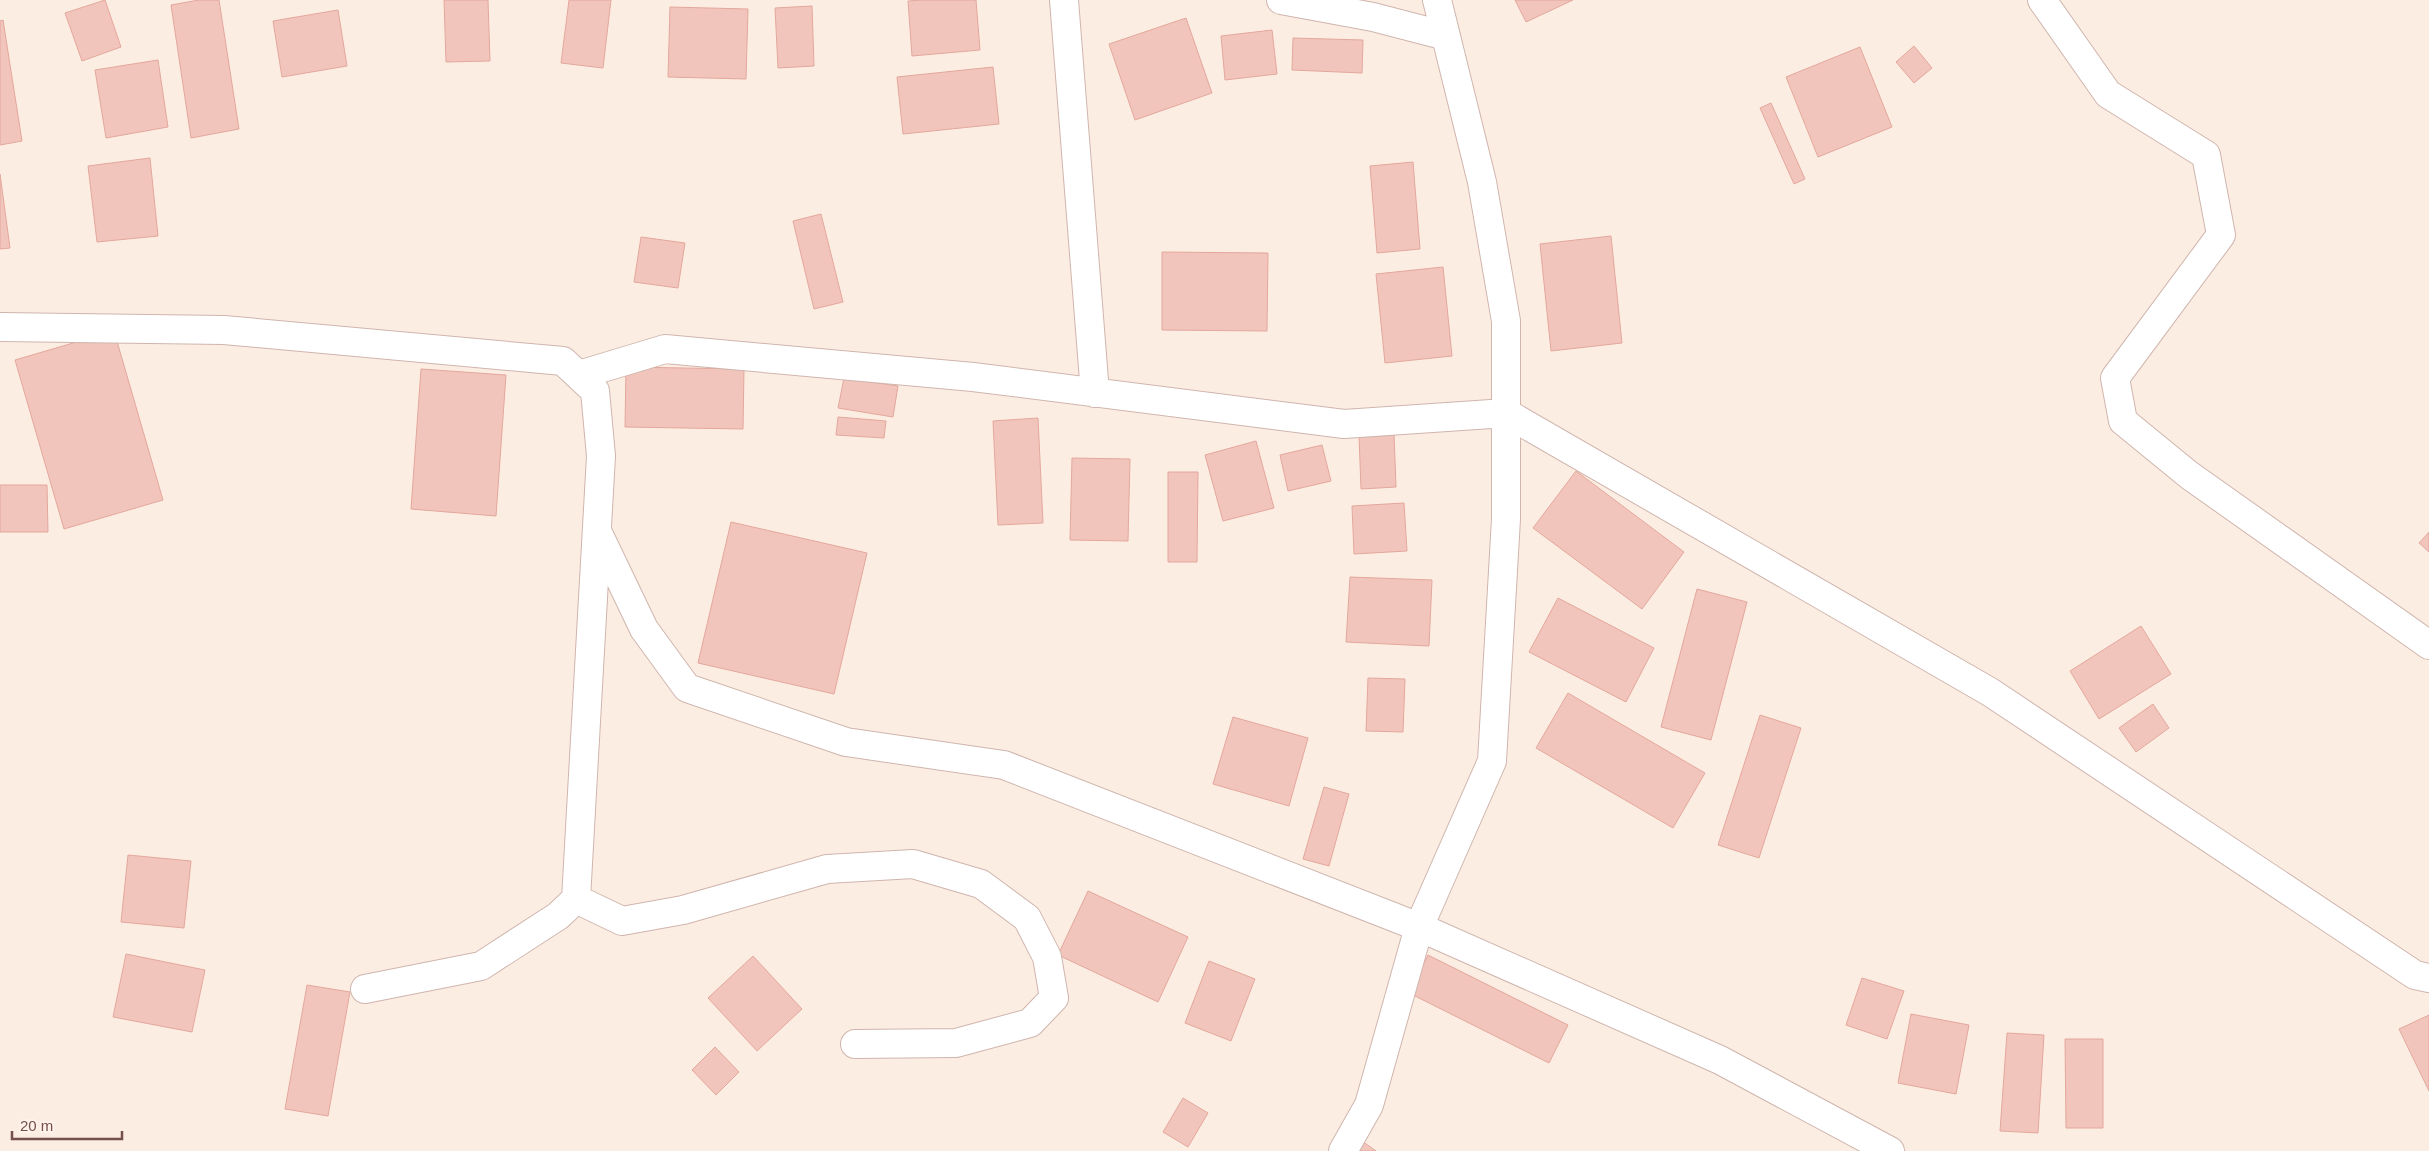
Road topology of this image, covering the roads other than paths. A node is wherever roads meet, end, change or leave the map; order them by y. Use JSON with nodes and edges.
{"nodes":[{"id":1,"x":1064,"y":0,"type":"edge"},
{"id":2,"x":1281,"y":0,"type":"edge"},
{"id":3,"x":1437,"y":0,"type":"edge"},
{"id":4,"x":2042,"y":0,"type":"edge"},
{"id":5,"x":1446,"y":36,"type":"junction"},
{"id":6,"x":0,"y":327,"type":"edge"},
{"id":7,"x":578,"y":375,"type":"junction"},
{"id":8,"x":1095,"y":393,"type":"junction"},
{"id":9,"x":1506,"y":413,"type":"junction"},
{"id":10,"x":597,"y":531,"type":"junction"},
{"id":11,"x":2429,"y":645,"type":"edge"},
{"id":12,"x":576,"y":899,"type":"junction"},
{"id":13,"x":1419,"y":927,"type":"junction"},
{"id":14,"x":2429,"y":978,"type":"edge"},
{"id":15,"x":365,"y":989,"type":"dead end"},
{"id":16,"x":855,"y":1044,"type":"dead end"},
{"id":17,"x":1342,"y":1151,"type":"edge"},
{"id":18,"x":1890,"y":1151,"type":"edge"}],
"edges":[{"from":1,"to":8,"type":"street"},
{"from":2,"to":5,"type":"street"},
{"from":3,"to":5,"type":"street"},
{"from":4,"to":11,"type":"street"},
{"from":5,"to":9,"type":"street"},
{"from":6,"to":7,"type":"street"},
{"from":7,"to":8,"type":"street"},
{"from":7,"to":10,"type":"street"},
{"from":8,"to":9,"type":"street"},
{"from":9,"to":13,"type":"street"},
{"from":9,"to":14,"type":"street"},
{"from":10,"to":12,"type":"street"},
{"from":10,"to":13,"type":"street"},
{"from":12,"to":15,"type":"street"},
{"from":12,"to":16,"type":"street"},
{"from":13,"to":17,"type":"street"},
{"from":13,"to":18,"type":"street"}]}
